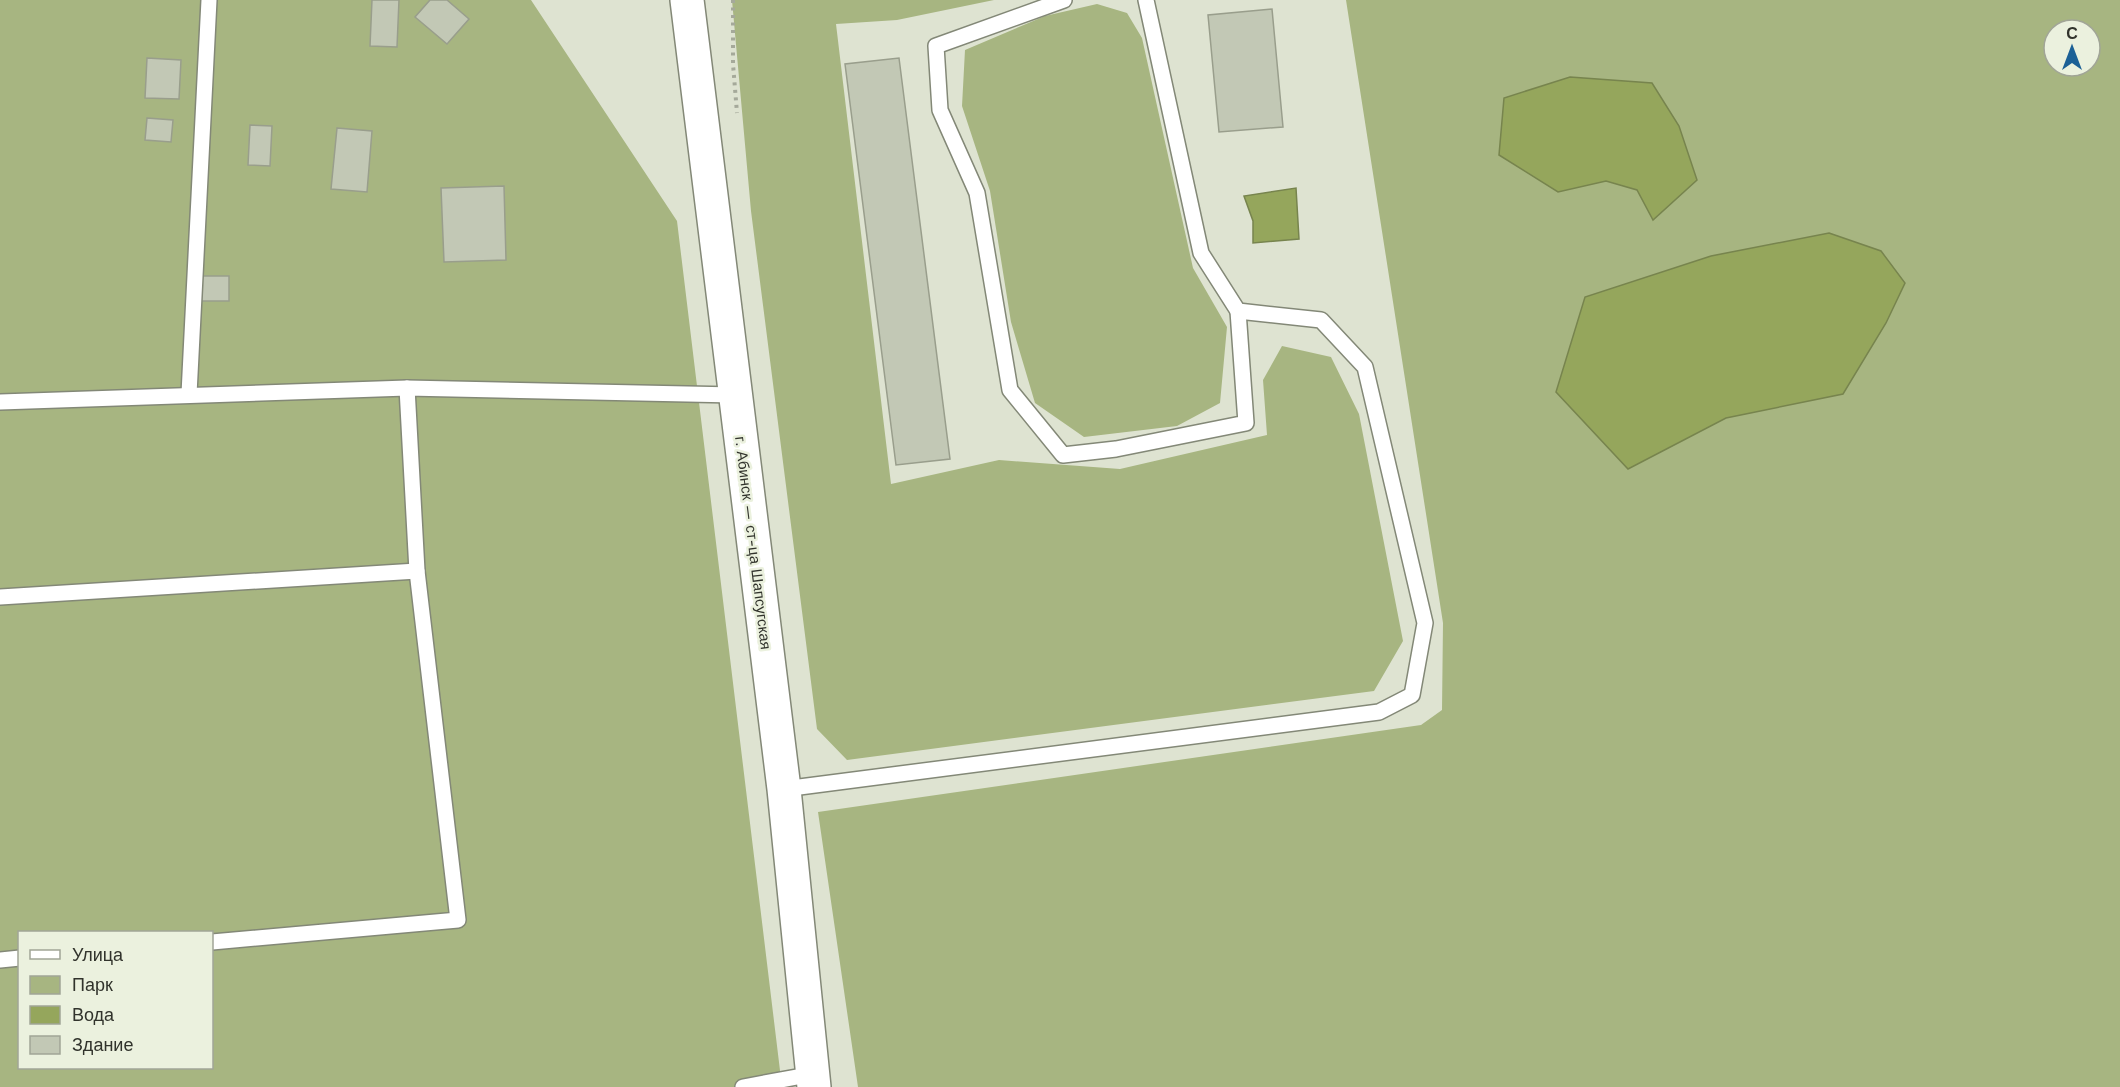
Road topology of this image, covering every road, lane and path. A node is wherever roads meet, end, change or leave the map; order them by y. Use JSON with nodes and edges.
{"nodes":[{"id":1,"x":209,"y":0,"type":"edge"},
{"id":2,"x":687,"y":0,"type":"edge"},
{"id":3,"x":1064,"y":0,"type":"edge"},
{"id":4,"x":1146,"y":0,"type":"edge"},
{"id":5,"x":1238,"y":310,"type":"junction"},
{"id":6,"x":407,"y":388,"type":"junction"},
{"id":7,"x":189,"y":394,"type":"junction"},
{"id":8,"x":735,"y":395,"type":"junction"},
{"id":9,"x":0,"y":402,"type":"edge"},
{"id":10,"x":417,"y":571,"type":"junction"},
{"id":11,"x":0,"y":597,"type":"edge"},
{"id":12,"x":784,"y":789,"type":"junction"},
{"id":13,"x":213,"y":942,"type":"edge"},
{"id":14,"x":18,"y":958,"type":"edge"},
{"id":15,"x":0,"y":960,"type":"edge"},
{"id":16,"x":814,"y":1080,"type":"edge"},
{"id":17,"x":743,"y":1087,"type":"edge"}],
"edges":[{"from":1,"to":7,"type":"lane"},
{"from":2,"to":8,"type":"main road","name":"г. Абинск — ст-ца Шапсугская"},
{"from":3,"to":5,"type":"lane"},
{"from":4,"to":5,"type":"lane"},
{"from":5,"to":12,"type":"lane"},
{"from":6,"to":7,"type":"lane"},
{"from":6,"to":8,"type":"lane"},
{"from":6,"to":10,"type":"lane"},
{"from":7,"to":9,"type":"lane"},
{"from":8,"to":12,"type":"main road","name":"г. Абинск — ст-ца Шапсугская"},
{"from":10,"to":11,"type":"lane"},
{"from":10,"to":13,"type":"lane"},
{"from":12,"to":16,"type":"main road","name":"г. Абинск — ст-ца Шапсугская"},
{"from":14,"to":15,"type":"lane"},
{"from":16,"to":17,"type":"lane"}]}
